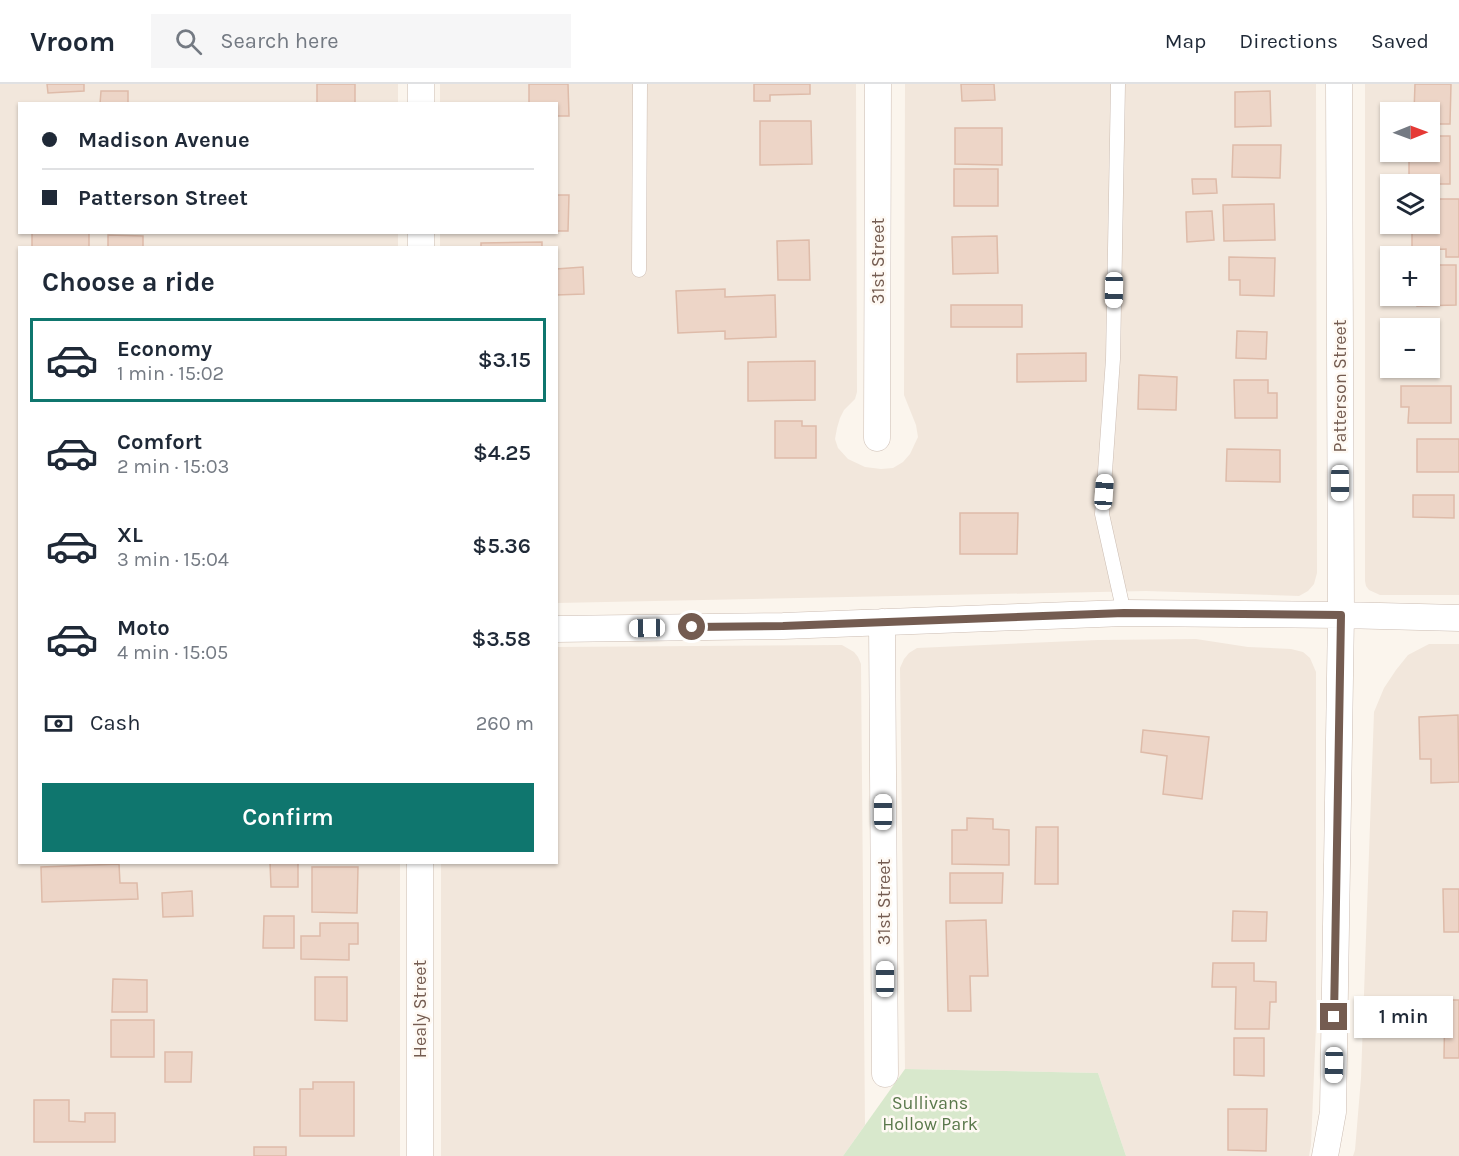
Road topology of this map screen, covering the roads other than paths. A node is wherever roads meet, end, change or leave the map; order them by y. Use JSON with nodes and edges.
{"nodes":[{"id":1,"x":421,"y":84,"type":"edge"},
{"id":2,"x":640,"y":84,"type":"edge"},
{"id":3,"x":878,"y":84,"type":"edge"},
{"id":4,"x":1118,"y":84,"type":"edge"},
{"id":5,"x":1339,"y":84,"type":"edge"},
{"id":6,"x":421,"y":102,"type":"edge"},
{"id":7,"x":639,"y":270,"type":"dead end"},
{"id":8,"x":878,"y":438,"type":"dead end"},
{"id":9,"x":1124,"y":613,"type":"junction"},
{"id":10,"x":1341,"y":615,"type":"junction"},
{"id":11,"x":1459,"y":618,"type":"edge"},
{"id":12,"x":882,"y":622,"type":"junction"},
{"id":13,"x":558,"y":629,"type":"edge"},
{"id":14,"x":420,"y":864,"type":"edge"},
{"id":15,"x":885,"y":1074,"type":"dead end"},
{"id":16,"x":420,"y":1156,"type":"edge"},
{"id":17,"x":1325,"y":1156,"type":"edge"}],
"edges":[{"from":1,"to":6,"type":"street"},
{"from":2,"to":7,"type":"lane"},
{"from":3,"to":8,"type":"street","name":"31st Street"},
{"from":4,"to":9,"type":"lane"},
{"from":5,"to":10,"type":"street","name":"Patterson Street"},
{"from":9,"to":10,"type":"street"},
{"from":9,"to":12,"type":"street"},
{"from":10,"to":11,"type":"street"},
{"from":10,"to":17,"type":"street","name":"Patterson Street"},
{"from":12,"to":13,"type":"street"},
{"from":12,"to":15,"type":"street","name":"31st Street"},
{"from":14,"to":16,"type":"street","name":"Healy Street"}]}
